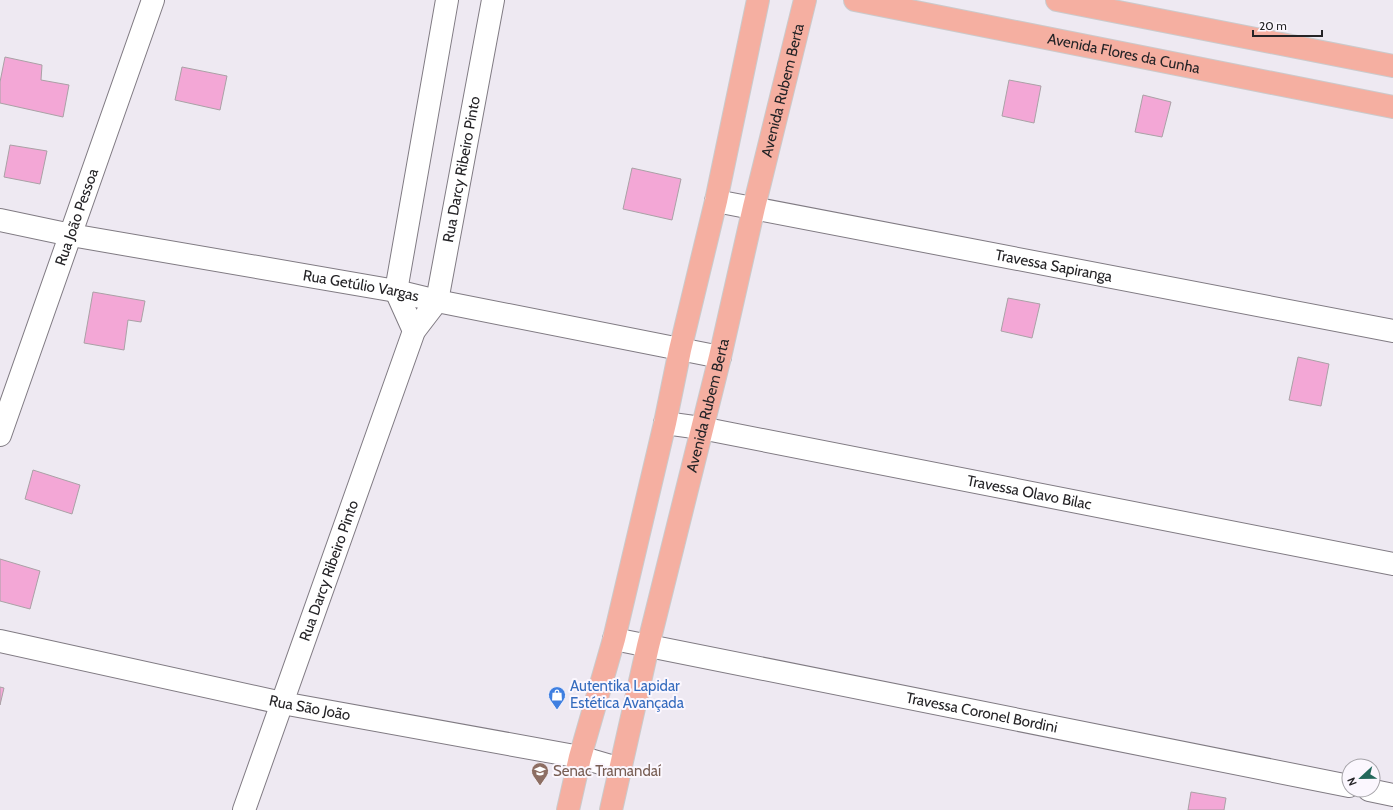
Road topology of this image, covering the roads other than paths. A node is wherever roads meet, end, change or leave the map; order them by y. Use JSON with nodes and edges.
{"nodes":[{"id":1,"x":153,"y":0,"type":"edge"},
{"id":2,"x":447,"y":0,"type":"edge"},
{"id":3,"x":493,"y":0,"type":"edge"},
{"id":4,"x":758,"y":0,"type":"edge"},
{"id":5,"x":805,"y":0,"type":"edge"},
{"id":6,"x":855,"y":0,"type":"edge"},
{"id":7,"x":1057,"y":0,"type":"edge"},
{"id":8,"x":1393,"y":66,"type":"edge"},
{"id":9,"x":1393,"y":107,"type":"edge"},
{"id":10,"x":716,"y":201,"type":"junction"},
{"id":11,"x":754,"y":207,"type":"junction"},
{"id":12,"x":0,"y":220,"type":"edge"},
{"id":13,"x":71,"y":235,"type":"junction"},
{"id":14,"x":396,"y":291,"type":"junction"},
{"id":15,"x":437,"y":301,"type":"junction"},
{"id":16,"x":1393,"y":331,"type":"edge"},
{"id":17,"x":414,"y":332,"type":"junction"},
{"id":18,"x":680,"y":350,"type":"junction"},
{"id":19,"x":720,"y":357,"type":"junction"},
{"id":20,"x":665,"y":423,"type":"junction"},
{"id":21,"x":701,"y":428,"type":"junction"},
{"id":22,"x":0,"y":435,"type":"edge"},
{"id":23,"x":1393,"y":564,"type":"edge"},
{"id":24,"x":614,"y":639,"type":"junction"},
{"id":25,"x":0,"y":641,"type":"edge"},
{"id":26,"x":648,"y":646,"type":"junction"},
{"id":27,"x":282,"y":702,"type":"junction"},
{"id":28,"x":580,"y":757,"type":"junction"},
{"id":29,"x":621,"y":768,"type":"junction"},
{"id":30,"x":1341,"y":784,"type":"edge"},
{"id":31,"x":1381,"y":792,"type":"edge"},
{"id":32,"x":1393,"y":795,"type":"edge"},
{"id":33,"x":244,"y":810,"type":"edge"},
{"id":34,"x":568,"y":810,"type":"edge"},
{"id":35,"x":611,"y":810,"type":"edge"}],
"edges":[{"from":1,"to":13,"type":"street","name":"Rua João Pessoa"},
{"from":2,"to":14,"type":"street"},
{"from":3,"to":15,"type":"street","name":"Rua Darcy Ribeiro Pinto"},
{"from":4,"to":10,"type":"main road"},
{"from":5,"to":11,"type":"main road","name":"Avenida Rubem Berta"},
{"from":6,"to":9,"type":"main road","name":"Avenida Flores da Cunha"},
{"from":7,"to":8,"type":"main road"},
{"from":10,"to":11,"type":"street","name":"Travessa Sapiranga"},
{"from":10,"to":18,"type":"main road"},
{"from":11,"to":16,"type":"street","name":"Travessa Sapiranga"},
{"from":11,"to":19,"type":"main road","name":"Avenida Rubem Berta"},
{"from":12,"to":13,"type":"street","name":"Rua Getúlio Vargas"},
{"from":13,"to":14,"type":"street","name":"Rua Getúlio Vargas"},
{"from":13,"to":22,"type":"street","name":"Rua João Pessoa"},
{"from":14,"to":15,"type":"street","name":"Rua Getúlio Vargas"},
{"from":14,"to":17,"type":"street"},
{"from":15,"to":17,"type":"street","name":"Rua Darcy Ribeiro Pinto"},
{"from":15,"to":18,"type":"street","name":"Rua Getúlio Vargas"},
{"from":17,"to":27,"type":"street","name":"Rua Darcy Ribeiro Pinto"},
{"from":18,"to":19,"type":"street","name":"Rua Getúlio Vargas"},
{"from":18,"to":20,"type":"main road"},
{"from":19,"to":21,"type":"main road","name":"Avenida Rubem Berta"},
{"from":20,"to":21,"type":"street","name":"Travessa Olavo Bilac"},
{"from":20,"to":24,"type":"main road"},
{"from":21,"to":23,"type":"street","name":"Travessa Olavo Bilac"},
{"from":21,"to":26,"type":"main road","name":"Avenida Rubem Berta"},
{"from":24,"to":26,"type":"street","name":"Travessa Coronel Bordini"},
{"from":24,"to":28,"type":"main road"},
{"from":25,"to":27,"type":"street","name":"Rua São João"},
{"from":26,"to":29,"type":"main road","name":"Avenida Rubem Berta"},
{"from":26,"to":30,"type":"street","name":"Travessa Coronel Bordini"},
{"from":27,"to":28,"type":"street","name":"Rua São João"},
{"from":27,"to":33,"type":"street","name":"Rua Darcy Ribeiro Pinto"},
{"from":28,"to":29,"type":"street","name":"Rua São João"},
{"from":28,"to":34,"type":"main road"},
{"from":29,"to":35,"type":"main road","name":"Avenida Rubem Berta"},
{"from":31,"to":32,"type":"street"}]}
